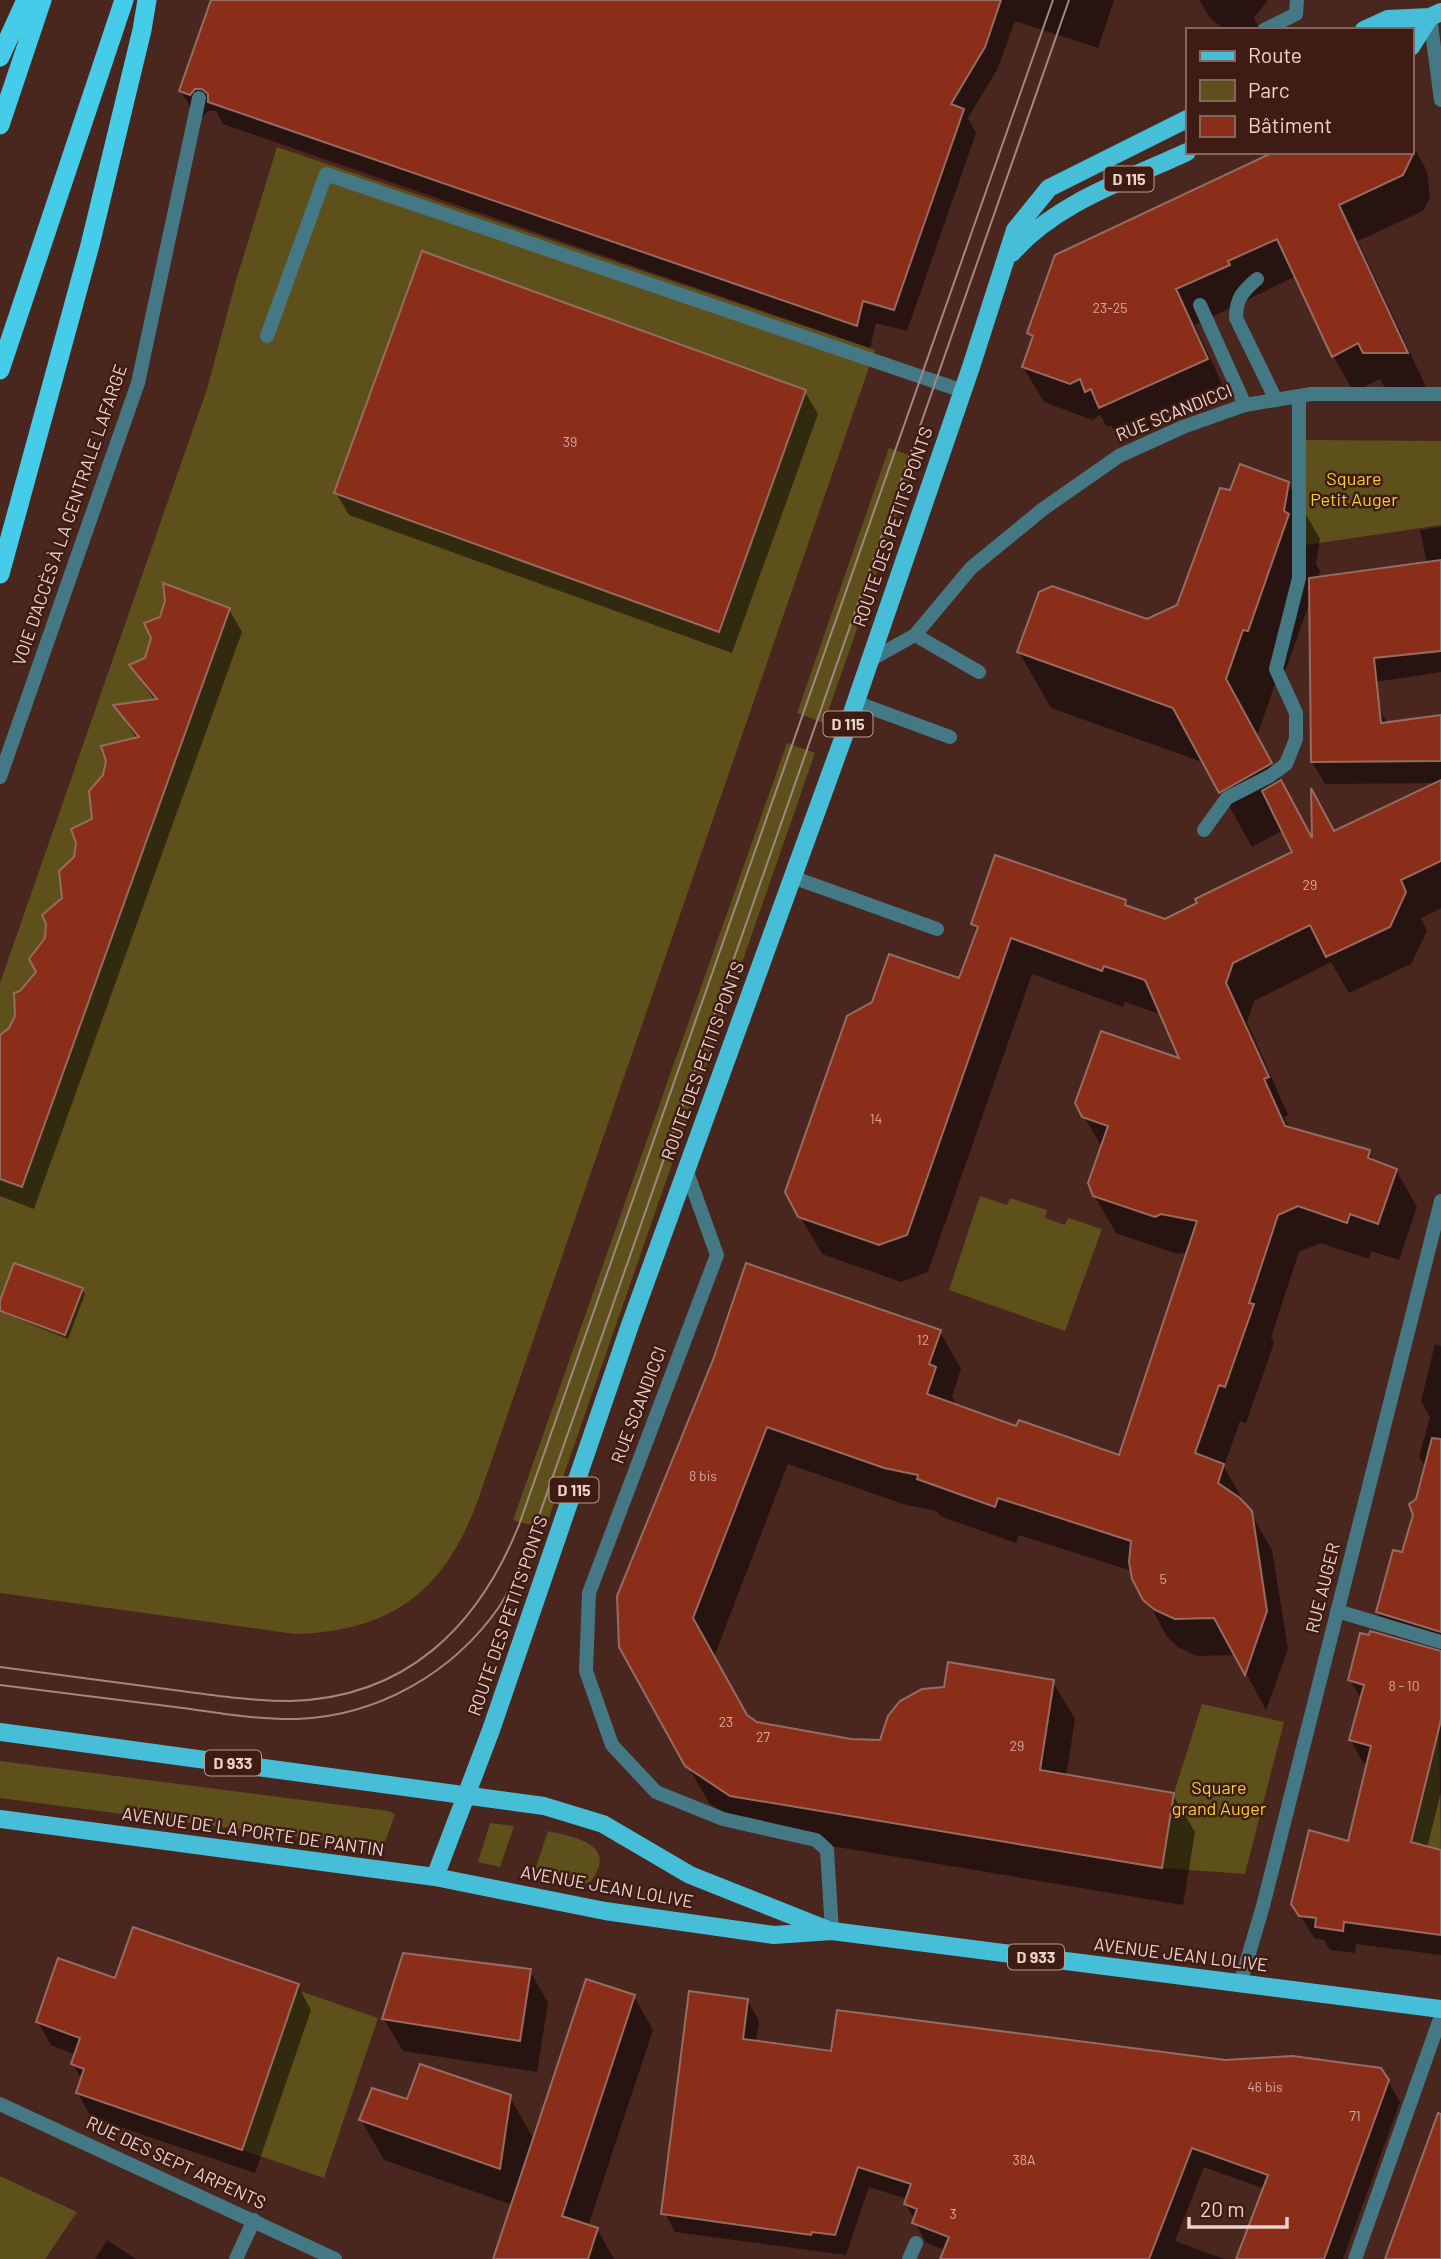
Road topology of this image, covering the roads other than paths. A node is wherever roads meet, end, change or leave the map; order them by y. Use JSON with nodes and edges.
{"nodes":[{"id":1,"x":26,"y":0,"type":"edge"},
{"id":2,"x":42,"y":0,"type":"edge"},
{"id":3,"x":124,"y":0,"type":"edge"},
{"id":4,"x":147,"y":0,"type":"edge"},
{"id":5,"x":1297,"y":0,"type":"edge"},
{"id":6,"x":1436,"y":15,"type":"edge"},
{"id":7,"x":1268,"y":28,"type":"edge"},
{"id":8,"x":1368,"y":28,"type":"edge"},
{"id":9,"x":1413,"y":44,"type":"edge"},
{"id":10,"x":0,"y":57,"type":"edge"},
{"id":11,"x":199,"y":98,"type":"dead end"},
{"id":12,"x":1441,"y":100,"type":"edge"},
{"id":13,"x":1186,"y":119,"type":"edge"},
{"id":14,"x":0,"y":125,"type":"edge"},
{"id":15,"x":1186,"y":152,"type":"edge"},
{"id":16,"x":1007,"y":258,"type":"junction"},
{"id":17,"x":1257,"y":279,"type":"dead end"},
{"id":18,"x":1200,"y":305,"type":"dead end"},
{"id":19,"x":267,"y":337,"type":"dead end"},
{"id":20,"x":0,"y":370,"type":"edge"},
{"id":21,"x":963,"y":391,"type":"junction"},
{"id":22,"x":1441,"y":394,"type":"edge"},
{"id":23,"x":1299,"y":396,"type":"junction"},
{"id":24,"x":1276,"y":400,"type":"junction"},
{"id":25,"x":1245,"y":405,"type":"junction"},
{"id":26,"x":2,"y":567,"type":"edge"},
{"id":27,"x":915,"y":635,"type":"junction"},
{"id":28,"x":870,"y":660,"type":"junction"},
{"id":29,"x":979,"y":673,"type":"dead end"},
{"id":30,"x":855,"y":702,"type":"junction"},
{"id":31,"x":950,"y":737,"type":"dead end"},
{"id":32,"x":0,"y":777,"type":"edge"},
{"id":33,"x":1204,"y":830,"type":"dead end"},
{"id":34,"x":792,"y":877,"type":"junction"},
{"id":35,"x":937,"y":929,"type":"dead end"},
{"id":36,"x":686,"y":1169,"type":"junction"},
{"id":37,"x":1441,"y":1201,"type":"edge"},
{"id":38,"x":1337,"y":1611,"type":"junction"},
{"id":39,"x":1441,"y":1642,"type":"edge"},
{"id":40,"x":0,"y":1732,"type":"edge"},
{"id":41,"x":467,"y":1793,"type":"junction"},
{"id":42,"x":0,"y":1819,"type":"edge"},
{"id":43,"x":435,"y":1877,"type":"junction"},
{"id":44,"x":501,"y":1889,"type":"joint"},
{"id":45,"x":832,"y":1931,"type":"junction"},
{"id":46,"x":1240,"y":1984,"type":"junction"},
{"id":47,"x":1441,"y":2009,"type":"edge"},
{"id":48,"x":1441,"y":2016,"type":"edge"},
{"id":49,"x":0,"y":2104,"type":"edge"},
{"id":50,"x":254,"y":2220,"type":"junction"},
{"id":51,"x":916,"y":2243,"type":"dead end"},
{"id":52,"x":236,"y":2259,"type":"edge"},
{"id":53,"x":335,"y":2259,"type":"edge"},
{"id":54,"x":909,"y":2259,"type":"edge"},
{"id":55,"x":1356,"y":2259,"type":"edge"}],
"edges":[{"from":1,"to":10,"type":"highway"},
{"from":2,"to":14,"type":"highway"},
{"from":3,"to":20,"type":"highway"},
{"from":4,"to":26,"type":"highway"},
{"from":5,"to":7,"type":"street"},
{"from":6,"to":8,"type":"main road"},
{"from":6,"to":9,"type":"main road"},
{"from":6,"to":12,"type":"street"},
{"from":11,"to":32,"type":"street","name":"VOIE D'ACCÈS À LA CENTRALE LAFARGE"},
{"from":13,"to":16,"type":"main road","number":"D 115"},
{"from":15,"to":16,"type":"main road","number":"D 115"},
{"from":16,"to":21,"type":"main road","name":"ROUTE DES PETITS PONTS","number":"D 115"},
{"from":17,"to":24,"type":"street"},
{"from":18,"to":25,"type":"street"},
{"from":19,"to":21,"type":"street"},
{"from":21,"to":28,"type":"main road","name":"ROUTE DES PETITS PONTS","number":"D 115"},
{"from":22,"to":23,"type":"street","name":"RUE SCANDICCI"},
{"from":23,"to":24,"type":"street","name":"RUE SCANDICCI"},
{"from":23,"to":33,"type":"street"},
{"from":24,"to":25,"type":"street","name":"RUE SCANDICCI"},
{"from":25,"to":27,"type":"street","name":"RUE SCANDICCI"},
{"from":27,"to":28,"type":"street","name":"RUE SCANDICCI"},
{"from":27,"to":29,"type":"street"},
{"from":28,"to":30,"type":"main road","name":"ROUTE DES PETITS PONTS","number":"D 115"},
{"from":30,"to":31,"type":"street"},
{"from":30,"to":34,"type":"main road","name":"ROUTE DES PETITS PONTS","number":"D 115"},
{"from":34,"to":35,"type":"street"},
{"from":34,"to":36,"type":"main road","name":"ROUTE DES PETITS PONTS","number":"D 115"},
{"from":36,"to":41,"type":"main road","name":"ROUTE DES PETITS PONTS","number":"D 115"},
{"from":36,"to":45,"type":"street","name":"RUE SCANDICCI"},
{"from":37,"to":38,"type":"street","name":"RUE AUGER"},
{"from":38,"to":39,"type":"street"},
{"from":38,"to":46,"type":"street","name":"RUE AUGER"},
{"from":40,"to":41,"type":"main road","number":"D 933"},
{"from":41,"to":43,"type":"main road","name":"ROUTE DES PETITS PONTS","number":"D 115"},
{"from":41,"to":45,"type":"main road","name":"AVENUE JEAN LOLIVE","number":"D 933"},
{"from":42,"to":43,"type":"main road","name":"AVENUE DE LA PORTE DE PANTIN","number":"D 933"},
{"from":43,"to":44,"type":"main road","name":"AVENUE DE LA PORTE DE PANTIN","number":"D 933"},
{"from":44,"to":45,"type":"main road","name":"AVENUE JEAN LOLIVE","number":"D 933"},
{"from":45,"to":46,"type":"main road","name":"AVENUE JEAN LOLIVE","number":"D 933"},
{"from":46,"to":47,"type":"main road","name":"AVENUE JEAN LOLIVE","number":"D 933"},
{"from":48,"to":55,"type":"street"},
{"from":49,"to":50,"type":"street","name":"RUE DES SEPT ARPENTS"},
{"from":50,"to":52,"type":"street"},
{"from":50,"to":53,"type":"street","name":"RUE DES SEPT ARPENTS"},
{"from":51,"to":54,"type":"street"}]}
